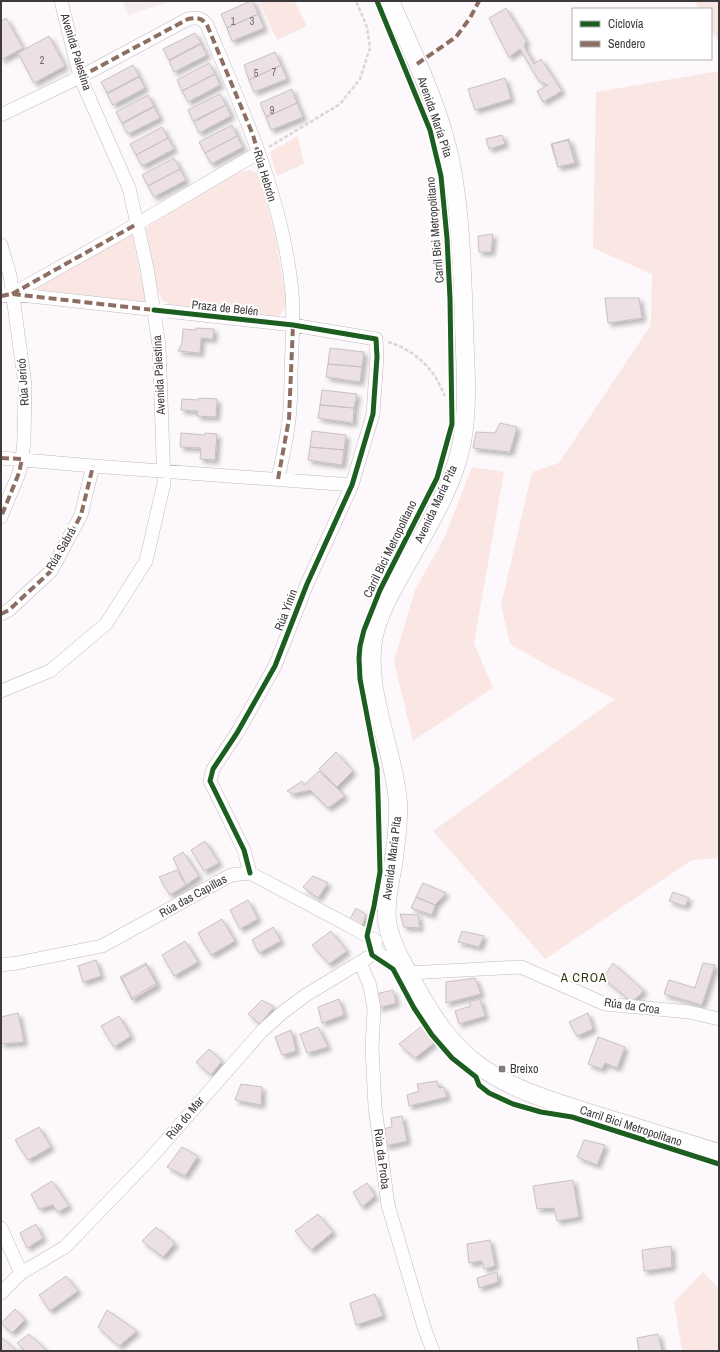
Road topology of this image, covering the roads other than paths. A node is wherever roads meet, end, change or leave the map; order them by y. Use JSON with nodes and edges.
{"nodes":[{"id":1,"x":61,"y":1,"type":"edge"},
{"id":2,"x":390,"y":1,"type":"edge"},
{"id":3,"x":80,"y":77,"type":"junction"},
{"id":4,"x":1,"y":115,"type":"edge"},
{"id":5,"x":258,"y":153,"type":"junction"},
{"id":6,"x":137,"y":224,"type":"junction"},
{"id":7,"x":1,"y":245,"type":"edge"},
{"id":8,"x":7,"y":295,"type":"edge"},
{"id":9,"x":154,"y":310,"type":"junction"},
{"id":10,"x":293,"y":325,"type":"junction"},
{"id":11,"x":376,"y":339,"type":"joint"},
{"id":12,"x":1,"y":458,"type":"edge"},
{"id":13,"x":22,"y":459,"type":"junction"},
{"id":14,"x":93,"y":466,"type":"junction"},
{"id":15,"x":163,"y":471,"type":"junction"},
{"id":16,"x":278,"y":479,"type":"junction"},
{"id":17,"x":352,"y":484,"type":"junction"},
{"id":18,"x":1,"y":517,"type":"edge"},
{"id":19,"x":1,"y":614,"type":"edge"},
{"id":20,"x":1,"y":691,"type":"edge"},
{"id":21,"x":250,"y":873,"type":"junction"},
{"id":22,"x":381,"y":942,"type":"junction"},
{"id":23,"x":360,"y":962,"type":"junction"},
{"id":24,"x":1,"y":965,"type":"edge"},
{"id":25,"x":408,"y":973,"type":"junction"},
{"id":26,"x":719,"y":1018,"type":"edge"},
{"id":27,"x":719,"y":1153,"type":"edge"},
{"id":28,"x":1,"y":1228,"type":"edge"},
{"id":29,"x":21,"y":1273,"type":"junction"},
{"id":30,"x":1,"y":1293,"type":"edge"},
{"id":31,"x":433,"y":1351,"type":"edge"}],
"edges":[{"from":1,"to":3,"type":"street","name":"Avenida Palestina"},
{"from":2,"to":22,"type":"main road","name":"Avenida María Pita"},
{"from":3,"to":4,"type":"street"},
{"from":3,"to":5,"type":"street","name":"Rúa Hebrón"},
{"from":3,"to":6,"type":"street","name":"Avenida Palestina"},
{"from":5,"to":6,"type":"street"},
{"from":5,"to":10,"type":"street","name":"Rúa Hebrón"},
{"from":6,"to":8,"type":"street"},
{"from":6,"to":9,"type":"street","name":"Avenida Palestina"},
{"from":7,"to":8,"type":"street","name":"Rúa Jericó"},
{"from":8,"to":9,"type":"street","name":"Praza de Belén"},
{"from":8,"to":13,"type":"street","name":"Rúa Jericó"},
{"from":9,"to":10,"type":"street","name":"Praza de Belén"},
{"from":9,"to":15,"type":"street","name":"Avenida Palestina"},
{"from":10,"to":11,"type":"street","name":"Praza de Belén"},
{"from":10,"to":16,"type":"street","name":"Rúa Hebrón"},
{"from":11,"to":17,"type":"street","name":"Rúa Yinin"},
{"from":12,"to":13,"type":"street"},
{"from":13,"to":14,"type":"street"},
{"from":13,"to":18,"type":"street","name":"Rúa Jericó"},
{"from":14,"to":15,"type":"street"},
{"from":14,"to":19,"type":"street","name":"Rúa Sabrá"},
{"from":15,"to":16,"type":"street"},
{"from":15,"to":20,"type":"street","name":"Avenida Palestina"},
{"from":16,"to":17,"type":"street"},
{"from":17,"to":21,"type":"street","name":"Rúa Yinin"},
{"from":21,"to":22,"type":"street"},
{"from":21,"to":24,"type":"street","name":"Rúa das Capillas"},
{"from":22,"to":23,"type":"street","name":"Rúa do Mar"},
{"from":22,"to":25,"type":"main road","name":"Avenida María Pita"},
{"from":23,"to":29,"type":"street","name":"Rúa do Mar"},
{"from":23,"to":31,"type":"street","name":"Rúa da Proba"},
{"from":25,"to":26,"type":"street","name":"Rúa da Croa"},
{"from":25,"to":27,"type":"main road","name":"Avenida María Pita"},
{"from":28,"to":29,"type":"street"},
{"from":29,"to":30,"type":"street","name":"Rúa do Mar"}]}
